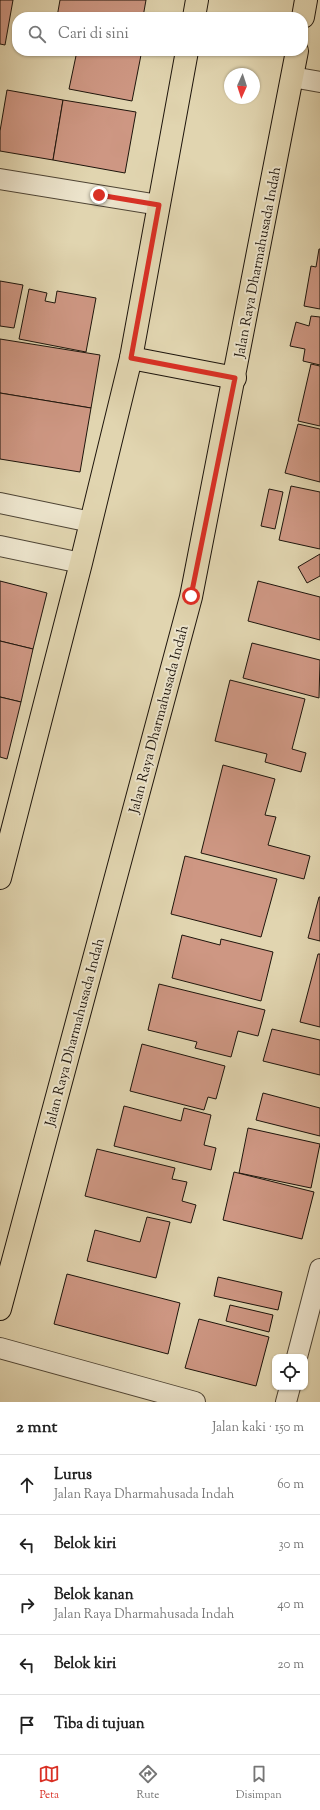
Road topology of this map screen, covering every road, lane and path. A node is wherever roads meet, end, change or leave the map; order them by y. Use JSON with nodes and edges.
{"nodes":[{"id":1,"x":197,"y":0,"type":"edge"},
{"id":2,"x":306,"y":0,"type":"edge"},
{"id":3,"x":195,"y":12,"type":"edge"},
{"id":4,"x":304,"y":12,"type":"edge"},
{"id":5,"x":186,"y":56,"type":"edge"},
{"id":6,"x":296,"y":56,"type":"edge"},
{"id":7,"x":292,"y":77,"type":"junction"},
{"id":8,"x":320,"y":82,"type":"edge"},
{"id":9,"x":0,"y":179,"type":"edge"},
{"id":10,"x":159,"y":205,"type":"junction"},
{"id":11,"x":131,"y":358,"type":"junction"},
{"id":12,"x":235,"y":378,"type":"junction"},
{"id":13,"x":0,"y":503,"type":"edge"},
{"id":14,"x":91,"y":522,"type":"junction"},
{"id":15,"x":0,"y":546,"type":"edge"},
{"id":16,"x":81,"y":563,"type":"junction"},
{"id":17,"x":0,"y":878,"type":"edge"},
{"id":18,"x":320,"y":1269,"type":"edge"},
{"id":19,"x":0,"y":1309,"type":"edge"},
{"id":20,"x":0,"y":1348,"type":"edge"},
{"id":21,"x":299,"y":1354,"type":"edge"},
{"id":22,"x":289,"y":1390,"type":"edge"},
{"id":23,"x":195,"y":1402,"type":"edge"},
{"id":24,"x":286,"y":1402,"type":"edge"}],
"edges":[{"from":1,"to":3,"type":"main road"},
{"from":2,"to":4,"type":"main road"},
{"from":5,"to":10,"type":"main road"},
{"from":6,"to":7,"type":"main road","name":"Jalan Raya Dharmahusada Indah"},
{"from":7,"to":8,"type":"street"},
{"from":7,"to":12,"type":"main road","name":"Jalan Raya Dharmahusada Indah"},
{"from":9,"to":10,"type":"street"},
{"from":10,"to":11,"type":"main road"},
{"from":11,"to":12,"type":"main road"},
{"from":11,"to":14,"type":"main road"},
{"from":12,"to":19,"type":"main road","name":"Jalan Raya Dharmahusada Indah"},
{"from":13,"to":14,"type":"street"},
{"from":14,"to":16,"type":"main road"},
{"from":15,"to":16,"type":"street"},
{"from":16,"to":17,"type":"main road"},
{"from":18,"to":21,"type":"street"},
{"from":20,"to":23,"type":"street"},
{"from":22,"to":24,"type":"street"}]}
